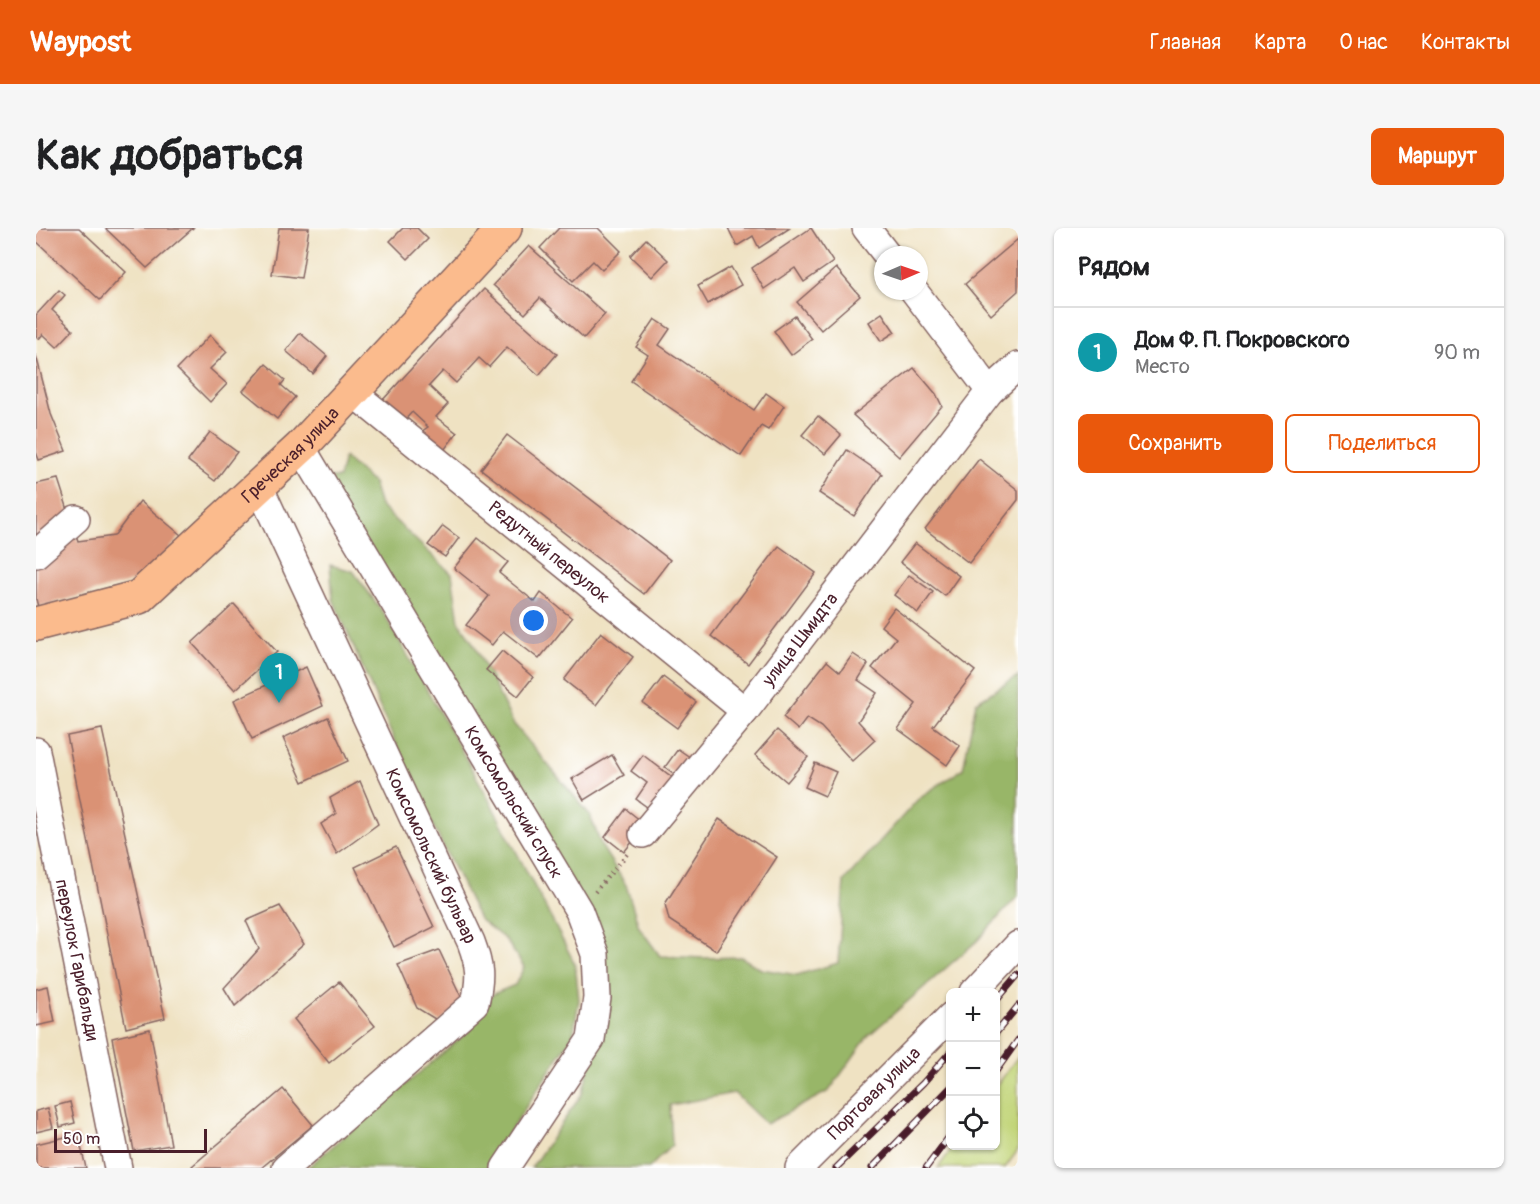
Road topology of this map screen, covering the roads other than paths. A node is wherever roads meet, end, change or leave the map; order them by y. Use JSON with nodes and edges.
{"nodes":[{"id":1,"x":505,"y":228,"type":"edge"},
{"id":2,"x":866,"y":228,"type":"edge"},
{"id":3,"x":880,"y":246,"type":"edge"},
{"id":4,"x":921,"y":300,"type":"edge"},
{"id":5,"x":1018,"y":366,"type":"edge"},
{"id":6,"x":990,"y":391,"type":"junction"},
{"id":7,"x":352,"y":392,"type":"junction"},
{"id":8,"x":301,"y":447,"type":"junction"},
{"id":9,"x":259,"y":486,"type":"junction"},
{"id":10,"x":76,"y":519,"type":"dead end"},
{"id":11,"x":36,"y":554,"type":"edge"},
{"id":12,"x":36,"y":624,"type":"edge"},
{"id":13,"x":745,"y":711,"type":"junction"},
{"id":14,"x":36,"y":751,"type":"edge"},
{"id":15,"x":644,"y":834,"type":"road end"},
{"id":16,"x":1018,"y":945,"type":"edge"},
{"id":17,"x":979,"y":988,"type":"edge"},
{"id":18,"x":946,"y":1021,"type":"edge"},
{"id":19,"x":118,"y":1168,"type":"edge"},
{"id":20,"x":286,"y":1168,"type":"edge"},
{"id":21,"x":505,"y":1168,"type":"edge"},
{"id":22,"x":799,"y":1168,"type":"edge"}],
"edges":[{"from":1,"to":7,"type":"main road","name":"Греческая улица"},
{"from":2,"to":3,"type":"street"},
{"from":4,"to":6,"type":"street"},
{"from":5,"to":6,"type":"street","name":"улица Шмидта"},
{"from":6,"to":13,"type":"street","name":"улица Шмидта"},
{"from":7,"to":8,"type":"main road","name":"Греческая улица"},
{"from":7,"to":13,"type":"street","name":"Редутный переулок"},
{"from":8,"to":9,"type":"main road","name":"Греческая улица"},
{"from":8,"to":21,"type":"street","name":"Комсомольский спуск"},
{"from":9,"to":12,"type":"main road","name":"Греческая улица"},
{"from":9,"to":20,"type":"street","name":"Комсомольский бульвар"},
{"from":10,"to":11,"type":"street"},
{"from":13,"to":15,"type":"street","name":"улица Шмидта"},
{"from":14,"to":19,"type":"street","name":"переулок Гарибальди"},
{"from":16,"to":17,"type":"street"},
{"from":18,"to":22,"type":"street","name":"Портовая улица"}]}
